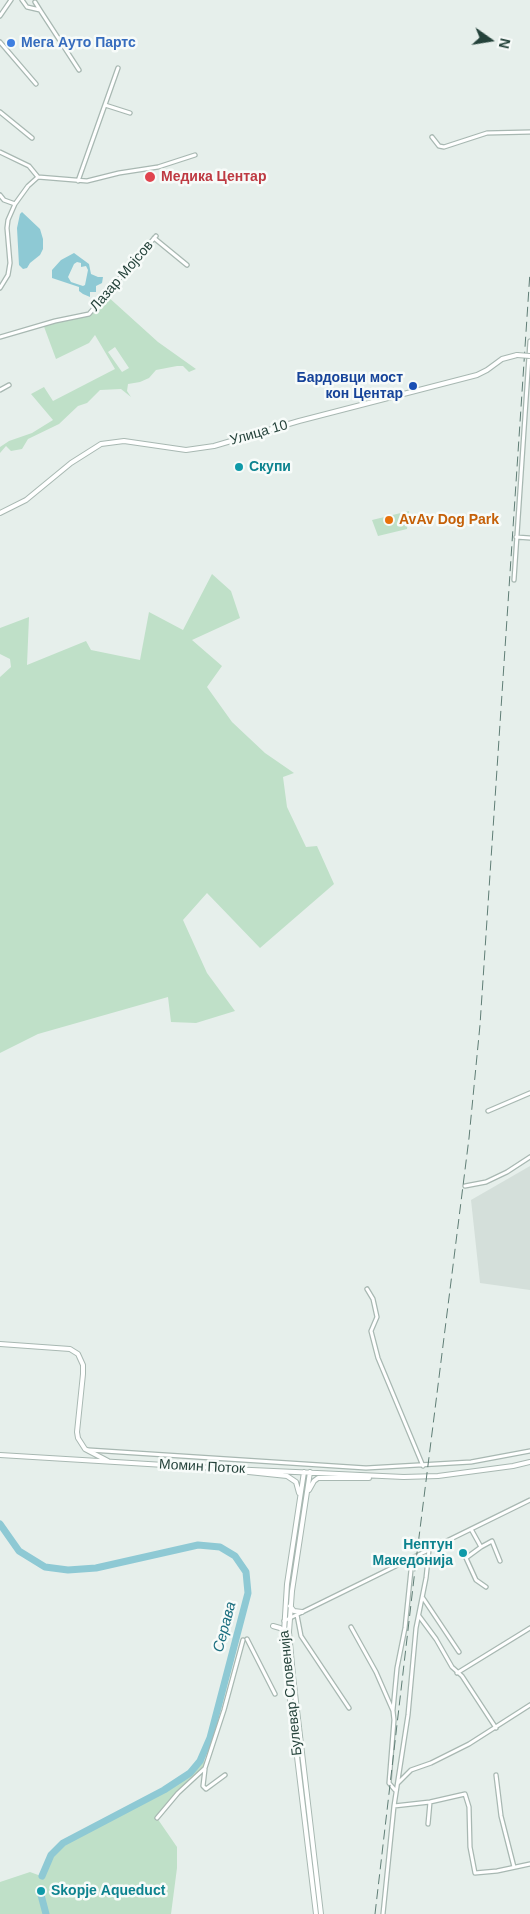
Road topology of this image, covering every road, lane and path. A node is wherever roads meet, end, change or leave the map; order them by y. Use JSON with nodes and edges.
{"nodes":[{"id":1,"x":11,"y":0,"type":"edge"},
{"id":2,"x":22,"y":0,"type":"edge"},
{"id":3,"x":35,"y":2,"type":"dead end"},
{"id":4,"x":40,"y":10,"type":"junction"},
{"id":5,"x":0,"y":16,"type":"edge"},
{"id":6,"x":0,"y":42,"type":"edge"},
{"id":7,"x":118,"y":68,"type":"dead end"},
{"id":8,"x":79,"y":70,"type":"dead end"},
{"id":9,"x":36,"y":84,"type":"dead end"},
{"id":10,"x":104,"y":105,"type":"junction"},
{"id":11,"x":0,"y":112,"type":"edge"},
{"id":12,"x":130,"y":113,"type":"dead end"},
{"id":13,"x":530,"y":132,"type":"edge"},
{"id":14,"x":432,"y":137,"type":"dead end"},
{"id":15,"x":32,"y":138,"type":"dead end"},
{"id":16,"x":0,"y":152,"type":"edge"},
{"id":17,"x":195,"y":155,"type":"dead end"},
{"id":18,"x":38,"y":177,"type":"junction"},
{"id":19,"x":78,"y":181,"type":"junction"},
{"id":20,"x":0,"y":195,"type":"edge"},
{"id":21,"x":2,"y":201,"type":"edge"},
{"id":22,"x":15,"y":204,"type":"junction"},
{"id":23,"x":187,"y":265,"type":"dead end"},
{"id":24,"x":0,"y":288,"type":"edge"},
{"id":25,"x":0,"y":337,"type":"edge"},
{"id":26,"x":530,"y":341,"type":"edge"},
{"id":27,"x":530,"y":356,"type":"edge"},
{"id":28,"x":9,"y":385,"type":"dead end"},
{"id":29,"x":0,"y":390,"type":"edge"},
{"id":30,"x":0,"y":513,"type":"edge"},
{"id":31,"x":516,"y":537,"type":"junction"},
{"id":32,"x":530,"y":538,"type":"edge"},
{"id":33,"x":514,"y":580,"type":"dead end"},
{"id":34,"x":530,"y":1093,"type":"edge"},
{"id":35,"x":488,"y":1111,"type":"dead end"},
{"id":36,"x":530,"y":1157,"type":"edge"},
{"id":37,"x":465,"y":1186,"type":"dead end"},
{"id":38,"x":367,"y":1289,"type":"dead end"},
{"id":39,"x":0,"y":1344,"type":"edge"},
{"id":40,"x":85,"y":1450,"type":"junction"},
{"id":41,"x":530,"y":1451,"type":"edge"},
{"id":42,"x":0,"y":1455,"type":"edge"},
{"id":43,"x":79,"y":1460,"type":"junction"},
{"id":44,"x":110,"y":1462,"type":"junction"},
{"id":45,"x":530,"y":1462,"type":"edge"},
{"id":46,"x":423,"y":1466,"type":"junction"},
{"id":47,"x":230,"y":1469,"type":"junction"},
{"id":48,"x":304,"y":1472,"type":"junction"},
{"id":49,"x":310,"y":1472,"type":"junction"},
{"id":50,"x":404,"y":1477,"type":"junction"},
{"id":51,"x":530,"y":1500,"type":"edge"},
{"id":52,"x":306,"y":1502,"type":"junction"},
{"id":53,"x":471,"y":1529,"type":"junction"},
{"id":54,"x":481,"y":1546,"type":"junction"},
{"id":55,"x":429,"y":1550,"type":"junction"},
{"id":56,"x":412,"y":1559,"type":"junction"},
{"id":57,"x":500,"y":1561,"type":"dead end"},
{"id":58,"x":288,"y":1573,"type":"junction"},
{"id":59,"x":486,"y":1588,"type":"dead end"},
{"id":60,"x":423,"y":1597,"type":"junction"},
{"id":61,"x":290,"y":1606,"type":"junction"},
{"id":62,"x":302,"y":1612,"type":"junction"},
{"id":63,"x":297,"y":1615,"type":"junction"},
{"id":64,"x":419,"y":1616,"type":"junction"},
{"id":65,"x":290,"y":1619,"type":"junction"},
{"id":66,"x":284,"y":1621,"type":"junction"},
{"id":67,"x":273,"y":1626,"type":"dead end"},
{"id":68,"x":351,"y":1627,"type":"dead end"},
{"id":69,"x":530,"y":1628,"type":"edge"},
{"id":70,"x":284,"y":1632,"type":"junction"},
{"id":71,"x":459,"y":1652,"type":"dead end"},
{"id":72,"x":458,"y":1673,"type":"junction"},
{"id":73,"x":275,"y":1694,"type":"dead end"},
{"id":74,"x":530,"y":1705,"type":"edge"},
{"id":75,"x":349,"y":1708,"type":"dead end"},
{"id":76,"x":393,"y":1711,"type":"junction"},
{"id":77,"x":496,"y":1728,"type":"junction"},
{"id":78,"x":205,"y":1768,"type":"junction"},
{"id":79,"x":225,"y":1775,"type":"dead end"},
{"id":80,"x":496,"y":1775,"type":"dead end"},
{"id":81,"x":397,"y":1784,"type":"junction"},
{"id":82,"x":396,"y":1791,"type":"junction"},
{"id":83,"x":430,"y":1802,"type":"junction"},
{"id":84,"x":394,"y":1806,"type":"junction"},
{"id":85,"x":156,"y":1818,"type":"dead end"},
{"id":86,"x":428,"y":1824,"type":"dead end"},
{"id":87,"x":530,"y":1864,"type":"edge"},
{"id":88,"x":514,"y":1867,"type":"junction"},
{"id":89,"x":316,"y":1914,"type":"edge"},
{"id":90,"x":321,"y":1914,"type":"edge"},
{"id":91,"x":383,"y":1914,"type":"edge"}],
"edges":[{"from":1,"to":5,"type":"street"},
{"from":2,"to":4,"type":"street"},
{"from":3,"to":4,"type":"street"},
{"from":4,"to":8,"type":"street"},
{"from":6,"to":9,"type":"street"},
{"from":7,"to":10,"type":"street"},
{"from":10,"to":12,"type":"street"},
{"from":10,"to":19,"type":"street"},
{"from":11,"to":15,"type":"street"},
{"from":13,"to":14,"type":"street"},
{"from":16,"to":18,"type":"street"},
{"from":17,"to":19,"type":"street"},
{"from":18,"to":19,"type":"street"},
{"from":18,"to":22,"type":"street"},
{"from":20,"to":21,"type":"street"},
{"from":21,"to":22,"type":"street"},
{"from":22,"to":24,"type":"street"},
{"from":23,"to":25,"type":"street","name":"Лазар Мојсов"},
{"from":26,"to":31,"type":"street"},
{"from":27,"to":30,"type":"street","name":"Улица 10","bridge":true},
{"from":28,"to":29,"type":"street"},
{"from":31,"to":32,"type":"street"},
{"from":31,"to":33,"type":"street"},
{"from":34,"to":35,"type":"street"},
{"from":36,"to":37,"type":"street"},
{"from":38,"to":46,"type":"street"},
{"from":39,"to":40,"type":"street"},
{"from":40,"to":43,"type":"street"},
{"from":40,"to":44,"type":"street"},
{"from":40,"to":46,"type":"street"},
{"from":41,"to":46,"type":"street"},
{"from":42,"to":43,"type":"street","name":"Момин Поток"},
{"from":43,"to":44,"type":"street","name":"Момин Поток"},
{"from":44,"to":47,"type":"street","name":"Момин Поток"},
{"from":45,"to":50,"type":"street"},
{"from":47,"to":48,"type":"street","name":"Момин Поток"},
{"from":47,"to":58,"type":"street"},
{"from":48,"to":49,"type":"street","name":"Момин Поток"},
{"from":48,"to":58,"type":"street","name":"Булевар Словенија"},
{"from":49,"to":50,"type":"street","name":"Момин Поток"},
{"from":49,"to":52,"type":"street","name":"Булевар Словенија"},
{"from":50,"to":52,"type":"street"},
{"from":51,"to":53,"type":"street"},
{"from":52,"to":61,"type":"street","name":"Булевар Словенија"},
{"from":53,"to":54,"type":"street"},
{"from":53,"to":55,"type":"street"},
{"from":54,"to":57,"type":"street"},
{"from":54,"to":59,"type":"street"},
{"from":55,"to":56,"type":"street"},
{"from":55,"to":60,"type":"street"},
{"from":56,"to":62,"type":"street"},
{"from":56,"to":76,"type":"street"},
{"from":58,"to":66,"type":"street","name":"Булевар Словенија"},
{"from":60,"to":64,"type":"street"},
{"from":60,"to":71,"type":"street"},
{"from":61,"to":62,"type":"street"},
{"from":61,"to":65,"type":"street","name":"Булевар Словенија"},
{"from":62,"to":63,"type":"street"},
{"from":63,"to":65,"type":"street"},
{"from":63,"to":75,"type":"street"},
{"from":64,"to":72,"type":"street"},
{"from":64,"to":81,"type":"street"},
{"from":65,"to":66,"type":"street"},
{"from":65,"to":90,"type":"street","name":"Булевар Словенија"},
{"from":66,"to":70,"type":"street","name":"Булевар Словенија"},
{"from":67,"to":70,"type":"street"},
{"from":68,"to":76,"type":"street"},
{"from":69,"to":72,"type":"street"},
{"from":70,"to":89,"type":"street","name":"Булевар Словенија"},
{"from":72,"to":77,"type":"street"},
{"from":73,"to":78,"type":"street"},
{"from":74,"to":77,"type":"street"},
{"from":76,"to":82,"type":"street"},
{"from":77,"to":81,"type":"street"},
{"from":78,"to":79,"type":"street"},
{"from":78,"to":85,"type":"street"},
{"from":80,"to":88,"type":"street"},
{"from":81,"to":82,"type":"street"},
{"from":82,"to":84,"type":"street"},
{"from":83,"to":84,"type":"street"},
{"from":83,"to":86,"type":"street"},
{"from":83,"to":88,"type":"street"},
{"from":84,"to":91,"type":"street"},
{"from":87,"to":88,"type":"street"}]}
